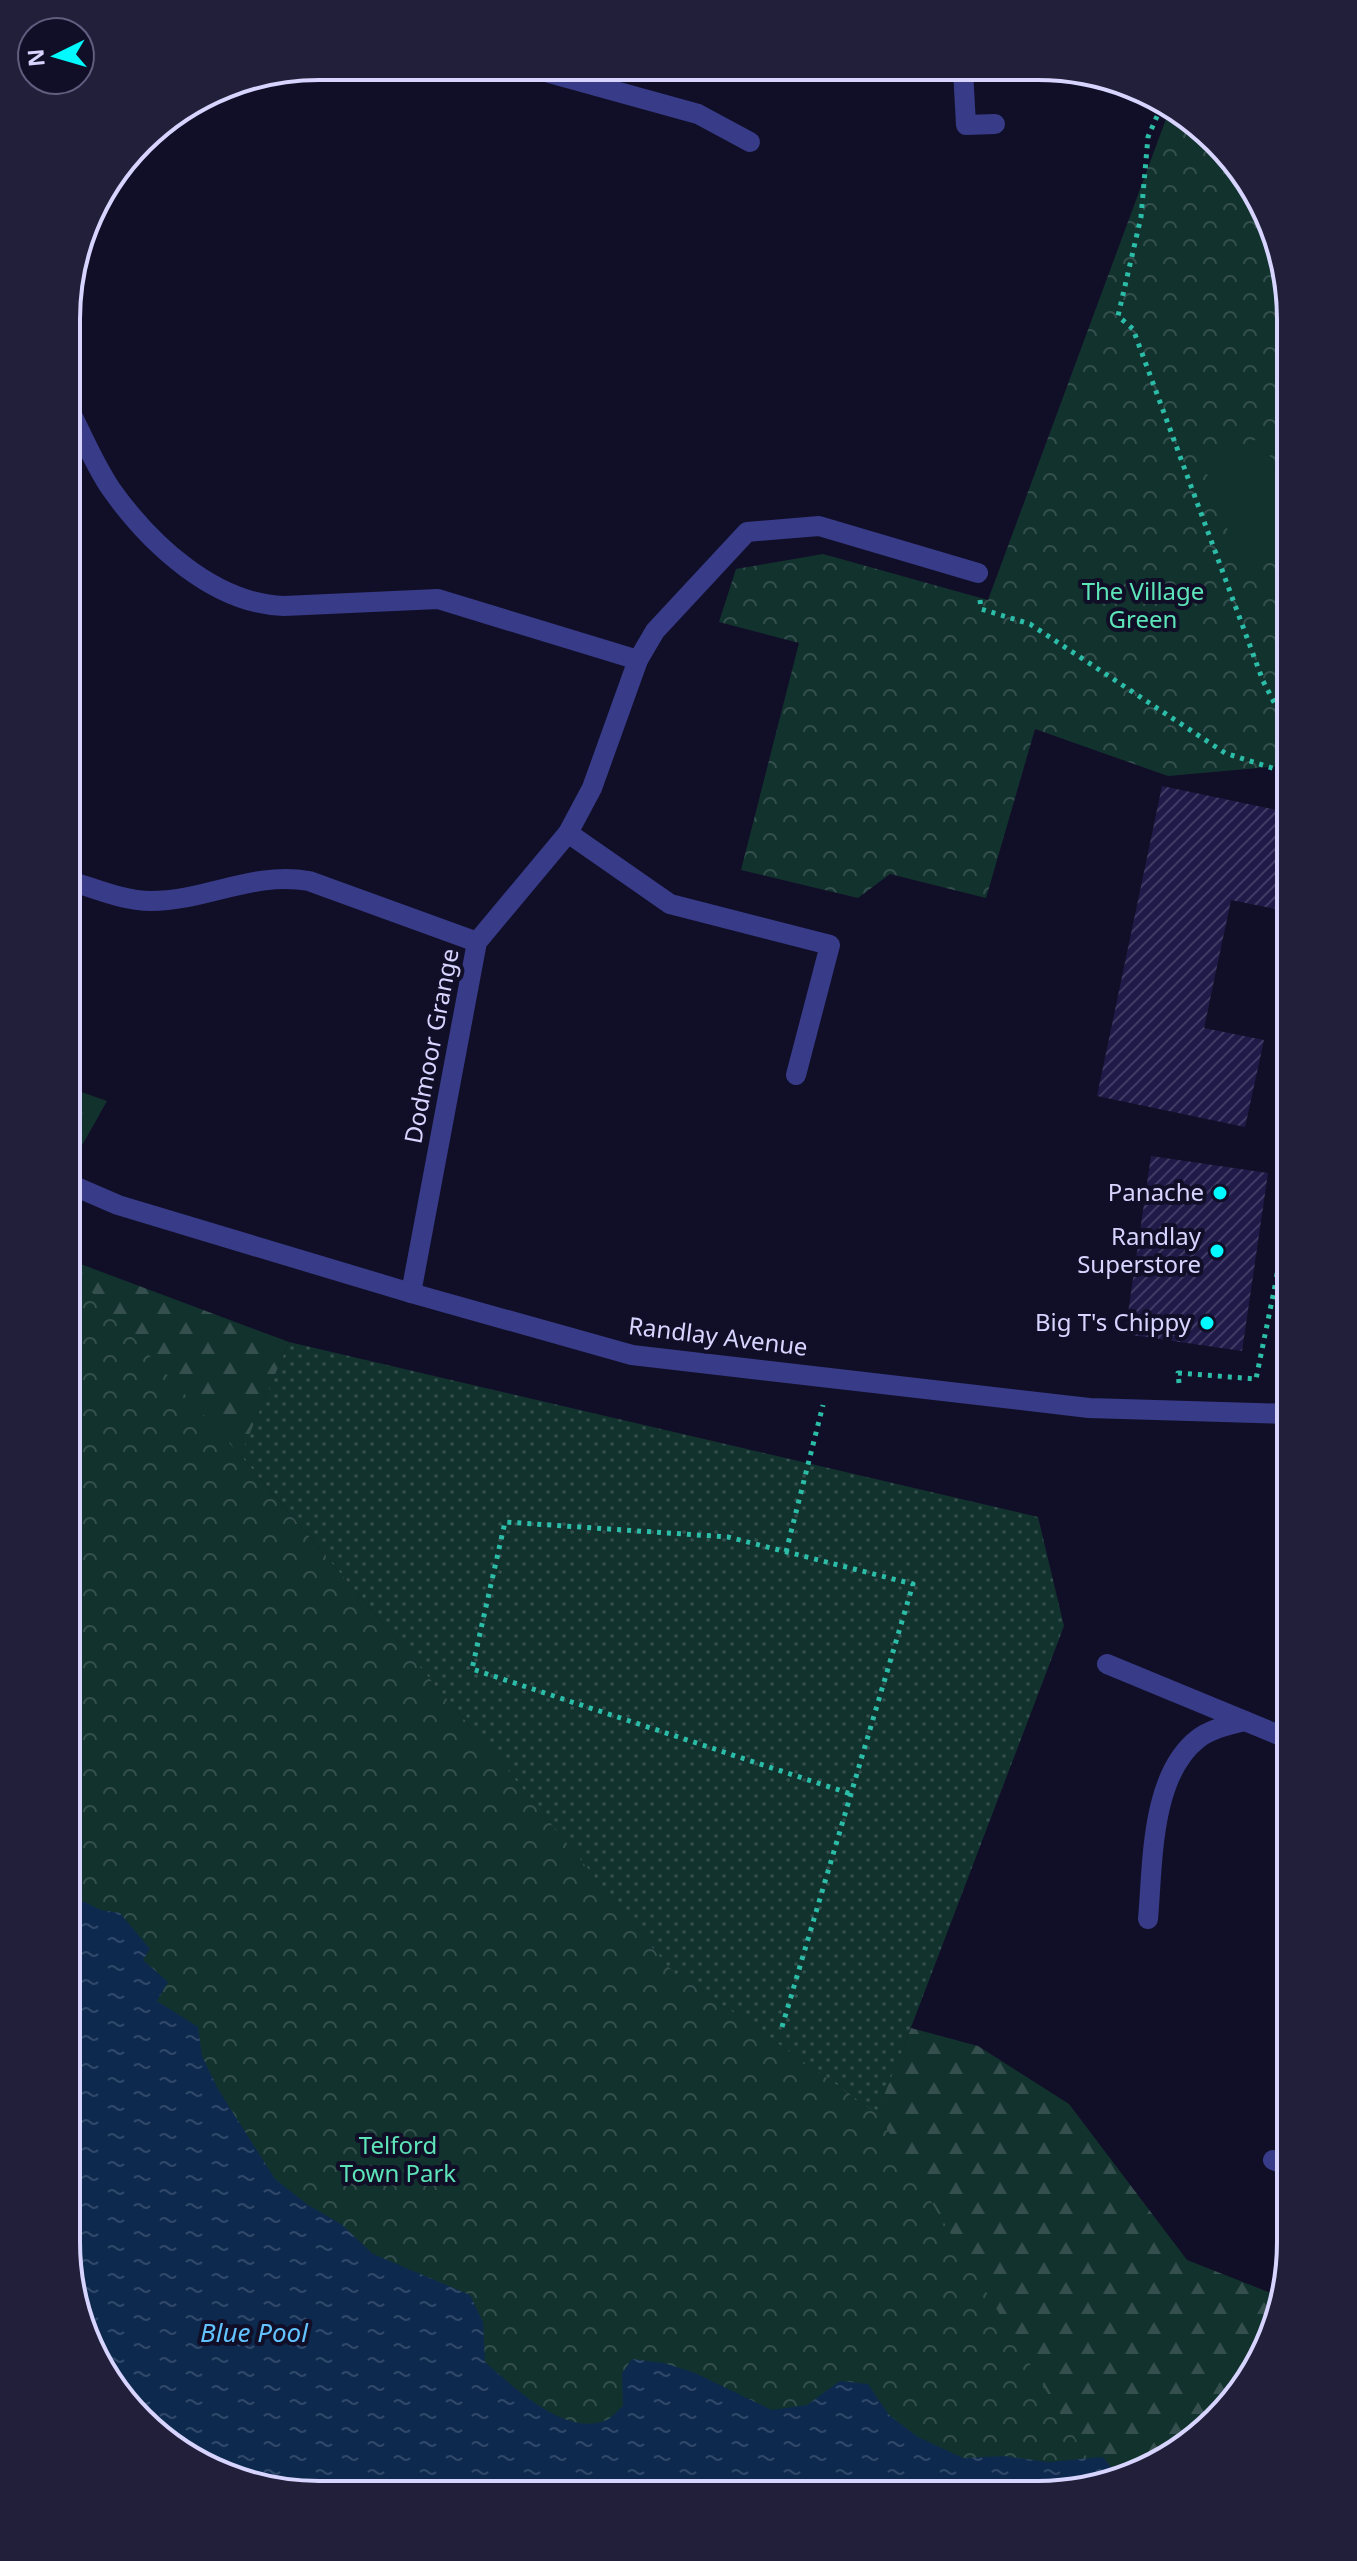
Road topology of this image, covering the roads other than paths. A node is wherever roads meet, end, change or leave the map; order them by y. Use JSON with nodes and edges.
{"nodes":[{"id":1,"x":575,"y":80,"type":"edge"},
{"id":2,"x":964,"y":80,"type":"edge"},
{"id":3,"x":995,"y":124,"type":"dead end"},
{"id":4,"x":750,"y":142,"type":"dead end"},
{"id":5,"x":80,"y":430,"type":"edge"},
{"id":6,"x":978,"y":573,"type":"road end"},
{"id":7,"x":638,"y":660,"type":"junction"},
{"id":8,"x":568,"y":833,"type":"junction"},
{"id":9,"x":80,"y":883,"type":"edge"},
{"id":10,"x":477,"y":942,"type":"junction"},
{"id":11,"x":796,"y":1075,"type":"dead end"},
{"id":12,"x":80,"y":1189,"type":"edge"},
{"id":13,"x":411,"y":1293,"type":"junction"},
{"id":14,"x":1276,"y":1414,"type":"edge"},
{"id":15,"x":1107,"y":1664,"type":"dead end"},
{"id":16,"x":1245,"y":1721,"type":"junction"},
{"id":17,"x":1276,"y":1734,"type":"edge"},
{"id":18,"x":1148,"y":1919,"type":"dead end"}],
"edges":[{"from":1,"to":4,"type":"street"},
{"from":2,"to":3,"type":"street"},
{"from":5,"to":7,"type":"street"},
{"from":6,"to":7,"type":"street","name":"Dodmoor Grange"},
{"from":7,"to":8,"type":"street","name":"Dodmoor Grange"},
{"from":8,"to":10,"type":"street","name":"Dodmoor Grange"},
{"from":8,"to":11,"type":"street"},
{"from":9,"to":10,"type":"street"},
{"from":10,"to":13,"type":"street","name":"Dodmoor Grange"},
{"from":12,"to":13,"type":"street","name":"Randlay Avenue"},
{"from":13,"to":14,"type":"street","name":"Randlay Avenue"},
{"from":15,"to":16,"type":"street"},
{"from":16,"to":17,"type":"street"},
{"from":16,"to":18,"type":"street"}]}
